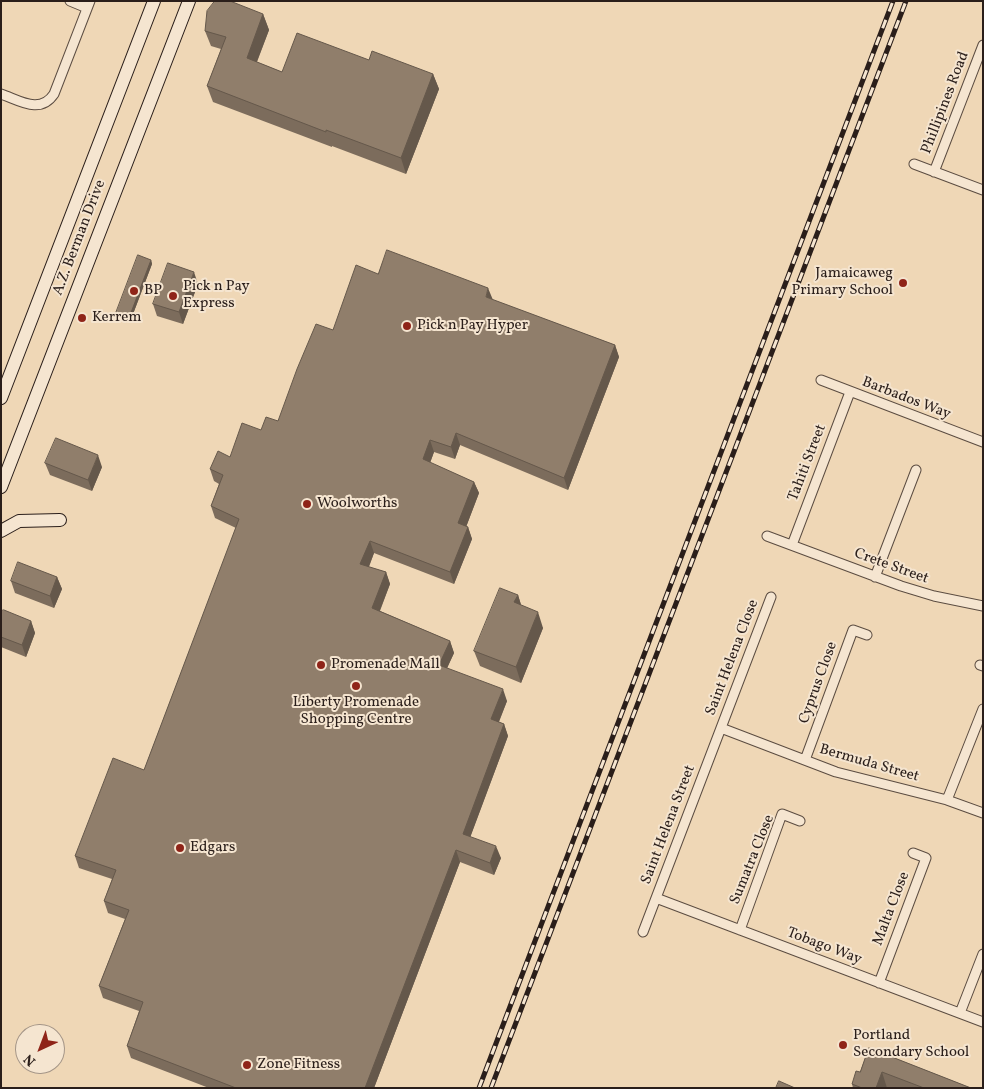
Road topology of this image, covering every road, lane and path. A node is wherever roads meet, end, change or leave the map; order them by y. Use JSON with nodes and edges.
{"nodes":[{"id":1,"x":70,"y":1,"type":"edge"},
{"id":2,"x":154,"y":1,"type":"edge"},
{"id":3,"x":189,"y":1,"type":"edge"},
{"id":4,"x":88,"y":4,"type":"edge"},
{"id":5,"x":983,"y":45,"type":"edge"},
{"id":6,"x":1,"y":94,"type":"edge"},
{"id":7,"x":914,"y":164,"type":"dead end"},
{"id":8,"x":934,"y":172,"type":"junction"},
{"id":9,"x":983,"y":190,"type":"edge"},
{"id":10,"x":821,"y":380,"type":"dead end"},
{"id":11,"x":850,"y":392,"type":"junction"},
{"id":12,"x":1,"y":398,"type":"edge"},
{"id":13,"x":983,"y":442,"type":"edge"},
{"id":14,"x":916,"y":470,"type":"dead end"},
{"id":15,"x":2,"y":482,"type":"edge"},
{"id":16,"x":60,"y":520,"type":"dead end"},
{"id":17,"x":1,"y":531,"type":"edge"},
{"id":18,"x":767,"y":536,"type":"dead end"},
{"id":19,"x":792,"y":545,"type":"junction"},
{"id":20,"x":875,"y":577,"type":"junction"},
{"id":21,"x":771,"y":597,"type":"dead end"},
{"id":22,"x":983,"y":606,"type":"edge"},
{"id":23,"x":867,"y":636,"type":"dead end"},
{"id":24,"x":983,"y":709,"type":"edge"},
{"id":25,"x":721,"y":728,"type":"junction"},
{"id":26,"x":805,"y":760,"type":"junction"},
{"id":27,"x":947,"y":800,"type":"junction"},
{"id":28,"x":983,"y":813,"type":"edge"},
{"id":29,"x":800,"y":821,"type":"dead end"},
{"id":30,"x":913,"y":853,"type":"dead end"},
{"id":31,"x":656,"y":898,"type":"junction"},
{"id":32,"x":740,"y":930,"type":"junction"},
{"id":33,"x":643,"y":932,"type":"dead end"},
{"id":34,"x":983,"y":954,"type":"edge"},
{"id":35,"x":879,"y":982,"type":"junction"},
{"id":36,"x":960,"y":1013,"type":"junction"},
{"id":37,"x":983,"y":1022,"type":"edge"}],
"edges":[{"from":1,"to":4,"type":"street"},
{"from":2,"to":12,"type":"main road","name":"A.Z. Berman Drive"},
{"from":3,"to":15,"type":"main road","name":"A.Z. Berman Drive"},
{"from":4,"to":6,"type":"street"},
{"from":5,"to":8,"type":"street","name":"Phillipines Road"},
{"from":7,"to":8,"type":"street"},
{"from":8,"to":9,"type":"street"},
{"from":10,"to":11,"type":"street","name":"Barbados Way"},
{"from":11,"to":13,"type":"street","name":"Barbados Way"},
{"from":11,"to":19,"type":"street","name":"Tahiti Street"},
{"from":14,"to":20,"type":"street"},
{"from":16,"to":17,"type":"main road"},
{"from":18,"to":19,"type":"street","name":"Crete Street"},
{"from":19,"to":20,"type":"street","name":"Crete Street"},
{"from":20,"to":22,"type":"street","name":"Crete Street"},
{"from":21,"to":25,"type":"street","name":"Saint Helena Close"},
{"from":23,"to":26,"type":"street","name":"Cyprus Close"},
{"from":24,"to":27,"type":"street"},
{"from":25,"to":26,"type":"street","name":"Bermuda Street"},
{"from":25,"to":31,"type":"street","name":"Saint Helena Street"},
{"from":26,"to":27,"type":"street","name":"Bermuda Street"},
{"from":27,"to":28,"type":"street","name":"Bermuda Street"},
{"from":29,"to":32,"type":"street","name":"Sumatra Close"},
{"from":30,"to":35,"type":"street","name":"Malta Close"},
{"from":31,"to":32,"type":"street","name":"Tobago Way"},
{"from":31,"to":33,"type":"street","name":"Saint Helena Street"},
{"from":32,"to":35,"type":"street","name":"Tobago Way"},
{"from":34,"to":36,"type":"street"},
{"from":35,"to":36,"type":"street","name":"Tobago Way"},
{"from":36,"to":37,"type":"street","name":"Tobago Way"}]}
